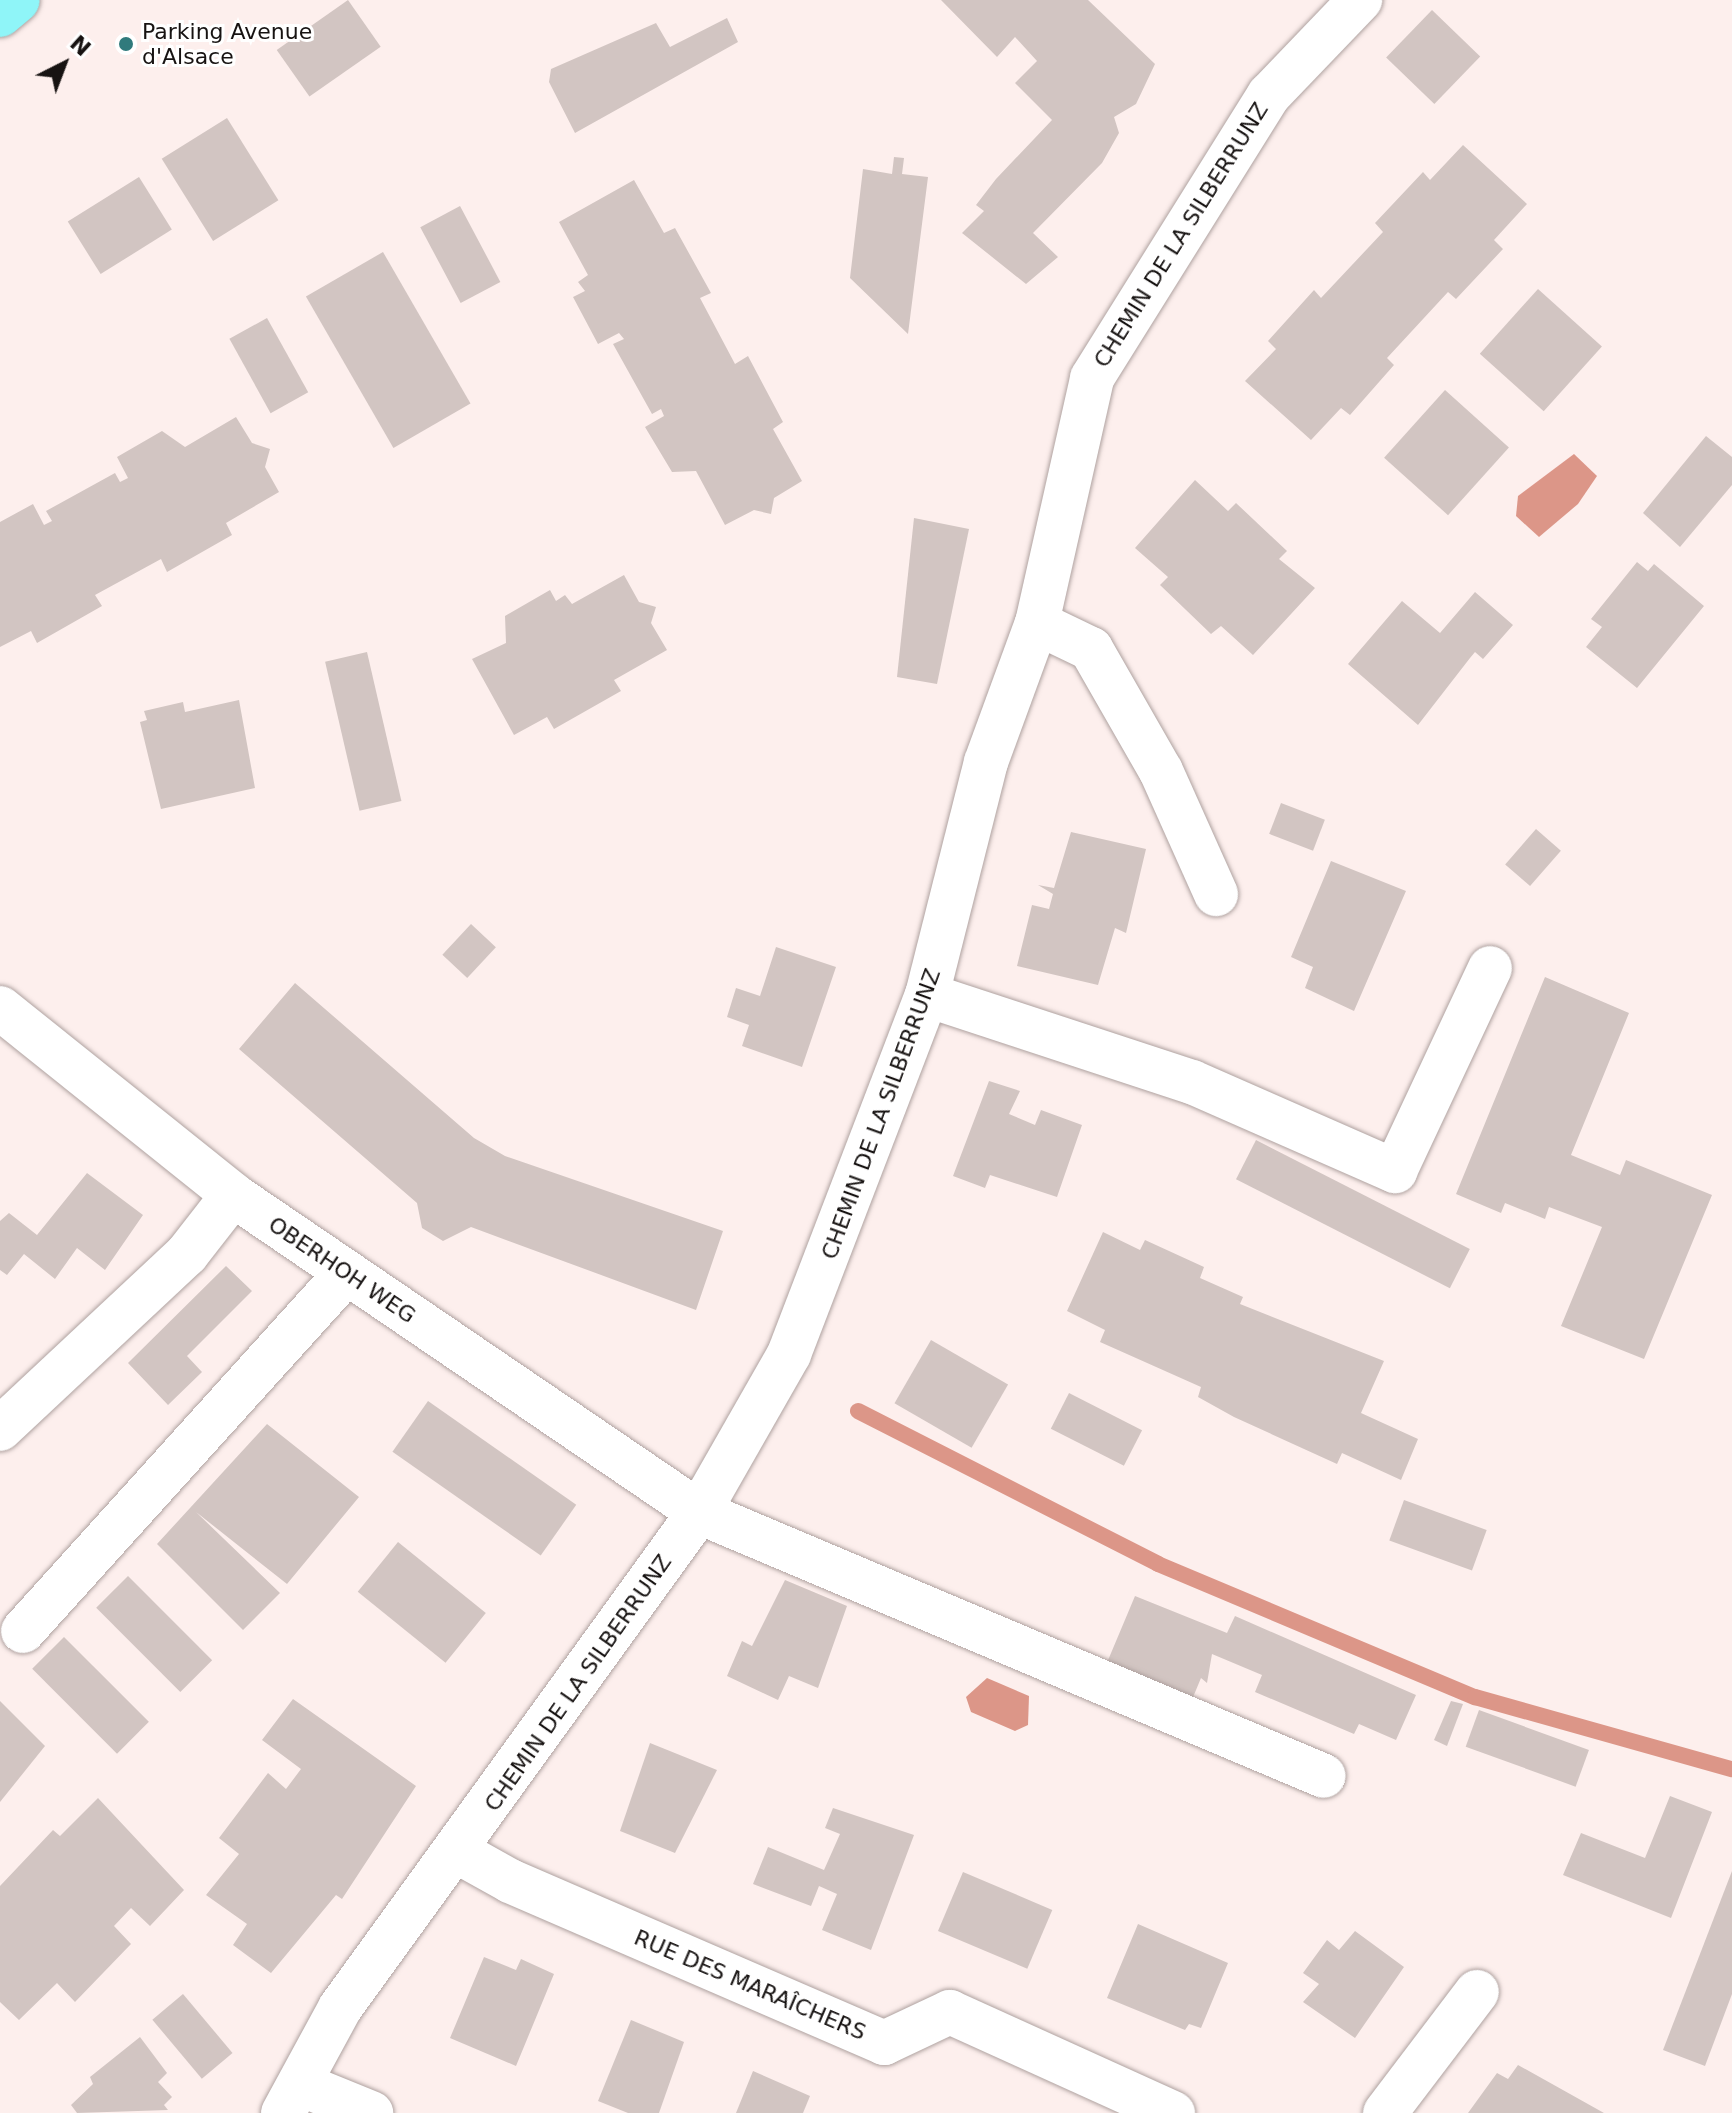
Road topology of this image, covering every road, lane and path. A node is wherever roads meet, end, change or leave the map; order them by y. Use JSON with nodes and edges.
{"nodes":[{"id":1,"x":18,"y":0,"type":"edge"},
{"id":2,"x":1360,"y":0,"type":"edge"},
{"id":3,"x":0,"y":15,"type":"edge"},
{"id":4,"x":1037,"y":623,"type":"junction"},
{"id":5,"x":1216,"y":894,"type":"dead end"},
{"id":6,"x":1490,"y":968,"type":"dead end"},
{"id":7,"x":927,"y":995,"type":"junction"},
{"id":8,"x":0,"y":1008,"type":"edge"},
{"id":9,"x":233,"y":1195,"type":"junction"},
{"id":10,"x":346,"y":1273,"type":"junction"},
{"id":11,"x":0,"y":1429,"type":"edge"},
{"id":12,"x":699,"y":1512,"type":"junction"},
{"id":13,"x":23,"y":1631,"type":"dead end"},
{"id":14,"x":1324,"y":1776,"type":"dead end"},
{"id":15,"x":458,"y":1852,"type":"junction"},
{"id":16,"x":1477,"y":1992,"type":"dead end"},
{"id":17,"x":292,"y":2098,"type":"edge"},
{"id":18,"x":371,"y":2113,"type":"edge"},
{"id":19,"x":1173,"y":2113,"type":"edge"},
{"id":20,"x":1385,"y":2113,"type":"edge"}],
"edges":[{"from":1,"to":3,"type":"main road"},
{"from":2,"to":4,"type":"street","name":"CHEMIN DE LA SILBERRUNZ"},
{"from":4,"to":5,"type":"street"},
{"from":4,"to":7,"type":"street","name":"CHEMIN DE LA SILBERRUNZ"},
{"from":6,"to":7,"type":"street"},
{"from":7,"to":12,"type":"street","name":"CHEMIN DE LA SILBERRUNZ"},
{"from":8,"to":9,"type":"street","name":"OBERHOH WEG"},
{"from":9,"to":10,"type":"street","name":"OBERHOH WEG"},
{"from":9,"to":11,"type":"street"},
{"from":10,"to":12,"type":"street","name":"OBERHOH WEG"},
{"from":10,"to":13,"type":"street"},
{"from":12,"to":14,"type":"street","name":"OBERHOH WEG"},
{"from":12,"to":15,"type":"street","name":"CHEMIN DE LA SILBERRUNZ"},
{"from":15,"to":17,"type":"street","name":"CHEMIN DE LA SILBERRUNZ"},
{"from":15,"to":19,"type":"street","name":"RUE DES MARAÎCHERS"},
{"from":16,"to":20,"type":"street"},
{"from":17,"to":18,"type":"street","name":"CHEMIN DE LA SILBERRUNZ"}]}
